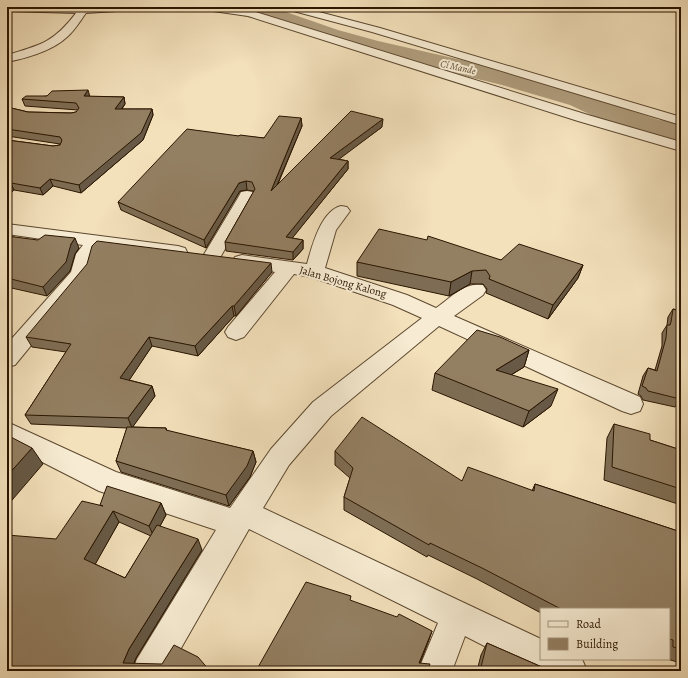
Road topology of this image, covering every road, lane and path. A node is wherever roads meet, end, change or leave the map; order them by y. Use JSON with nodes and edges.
{"nodes":[{"id":1,"x":131,"y":7,"type":"edge"},
{"id":2,"x":206,"y":7,"type":"edge"},
{"id":3,"x":289,"y":7,"type":"edge"},
{"id":4,"x":7,"y":8,"type":"edge"},
{"id":5,"x":84,"y":8,"type":"edge"},
{"id":6,"x":7,"y":59,"type":"edge"},
{"id":7,"x":681,"y":122,"type":"edge"},
{"id":8,"x":681,"y":147,"type":"edge"},
{"id":9,"x":248,"y":196,"type":"dead end"},
{"id":10,"x":341,"y":211,"type":"dead end"},
{"id":11,"x":7,"y":229,"type":"edge"},
{"id":12,"x":97,"y":240,"type":"junction"},
{"id":13,"x":212,"y":256,"type":"junction"},
{"id":14,"x":289,"y":267,"type":"junction"},
{"id":15,"x":314,"y":271,"type":"junction"},
{"id":16,"x":476,"y":290,"type":"dead end"},
{"id":17,"x":437,"y":317,"type":"junction"},
{"id":18,"x":236,"y":332,"type":"dead end"},
{"id":19,"x":7,"y":359,"type":"edge"},
{"id":20,"x":632,"y":404,"type":"dead end"},
{"id":21,"x":7,"y":432,"type":"edge"},
{"id":22,"x":240,"y":518,"type":"junction"},
{"id":23,"x":457,"y":615,"type":"junction"},
{"id":24,"x":540,"y":656,"type":"edge"},
{"id":25,"x":547,"y":660,"type":"edge"},
{"id":26,"x":149,"y":671,"type":"edge"},
{"id":27,"x":435,"y":671,"type":"edge"},
{"id":28,"x":570,"y":671,"type":"edge"}],
"edges":[{"from":1,"to":5,"type":"street"},
{"from":2,"to":8,"type":"street"},
{"from":3,"to":7,"type":"street"},
{"from":4,"to":5,"type":"street"},
{"from":5,"to":6,"type":"street"},
{"from":9,"to":13,"type":"street"},
{"from":10,"to":15,"type":"street"},
{"from":11,"to":12,"type":"street","name":"Jalan Bojong Kalong"},
{"from":12,"to":13,"type":"street","name":"Jalan Bojong Kalong"},
{"from":12,"to":19,"type":"street"},
{"from":13,"to":14,"type":"street","name":"Jalan Bojong Kalong"},
{"from":14,"to":15,"type":"street","name":"Jalan Bojong Kalong"},
{"from":14,"to":18,"type":"street"},
{"from":15,"to":17,"type":"street","name":"Jalan Bojong Kalong"},
{"from":16,"to":17,"type":"street"},
{"from":17,"to":20,"type":"street","name":"Jalan Bojong Kalong"},
{"from":17,"to":22,"type":"street"},
{"from":21,"to":22,"type":"street"},
{"from":22,"to":23,"type":"street"},
{"from":22,"to":26,"type":"street"},
{"from":23,"to":24,"type":"street"},
{"from":23,"to":27,"type":"street"},
{"from":25,"to":28,"type":"street"}]}
